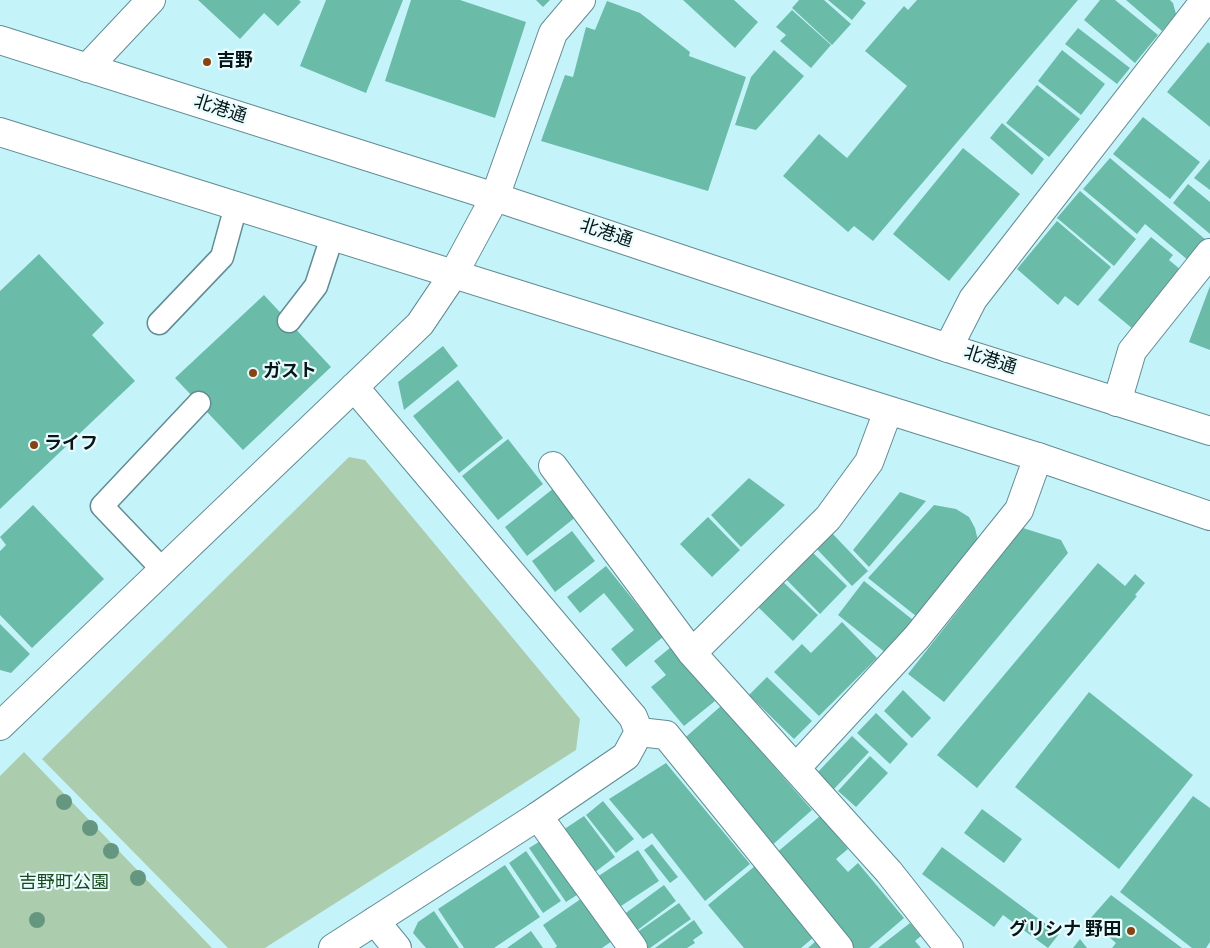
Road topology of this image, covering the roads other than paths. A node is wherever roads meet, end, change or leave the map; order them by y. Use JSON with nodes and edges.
{"nodes":[{"id":1,"x":151,"y":0,"type":"edge"},
{"id":2,"x":581,"y":0,"type":"edge"},
{"id":3,"x":1200,"y":8,"type":"edge"},
{"id":4,"x":0,"y":40,"type":"edge"},
{"id":5,"x":87,"y":68,"type":"junction"},
{"id":6,"x":0,"y":132,"type":"edge"},
{"id":7,"x":495,"y":197,"type":"junction"},
{"id":8,"x":236,"y":206,"type":"junction"},
{"id":9,"x":332,"y":237,"type":"junction"},
{"id":10,"x":1210,"y":253,"type":"edge"},
{"id":11,"x":453,"y":275,"type":"junction"},
{"id":12,"x":289,"y":321,"type":"dead end"},
{"id":13,"x":159,"y":324,"type":"dead end"},
{"id":14,"x":948,"y":348,"type":"junction"},
{"id":15,"x":354,"y":387,"type":"junction"},
{"id":16,"x":1117,"y":402,"type":"junction"},
{"id":17,"x":199,"y":403,"type":"dead end"},
{"id":18,"x":888,"y":411,"type":"junction"},
{"id":19,"x":1210,"y":431,"type":"edge"},
{"id":20,"x":1038,"y":457,"type":"junction"},
{"id":21,"x":553,"y":466,"type":"dead end"},
{"id":22,"x":1210,"y":516,"type":"edge"},
{"id":23,"x":163,"y":570,"type":"junction"},
{"id":24,"x":692,"y":652,"type":"junction"},
{"id":25,"x":2,"y":720,"type":"edge"},
{"id":26,"x":639,"y":732,"type":"junction"},
{"id":27,"x":796,"y":768,"type":"junction"},
{"id":28,"x":538,"y":816,"type":"junction"},
{"id":29,"x":375,"y":921,"type":"junction"},
{"id":30,"x":333,"y":948,"type":"edge"},
{"id":31,"x":397,"y":948,"type":"edge"},
{"id":32,"x":633,"y":948,"type":"edge"},
{"id":33,"x":839,"y":948,"type":"edge"},
{"id":34,"x":948,"y":948,"type":"edge"}],
"edges":[{"from":1,"to":5,"type":"street"},
{"from":2,"to":7,"type":"street"},
{"from":3,"to":14,"type":"street"},
{"from":4,"to":5,"type":"street","name":"北港通"},
{"from":5,"to":7,"type":"street","name":"北港通"},
{"from":6,"to":8,"type":"street"},
{"from":7,"to":11,"type":"street"},
{"from":7,"to":14,"type":"street","name":"北港通"},
{"from":8,"to":9,"type":"street"},
{"from":8,"to":13,"type":"lane"},
{"from":9,"to":11,"type":"street"},
{"from":9,"to":12,"type":"lane"},
{"from":10,"to":16,"type":"street"},
{"from":11,"to":15,"type":"street"},
{"from":11,"to":18,"type":"street"},
{"from":14,"to":16,"type":"street","name":"北港通"},
{"from":15,"to":23,"type":"street"},
{"from":15,"to":26,"type":"street"},
{"from":16,"to":19,"type":"street","name":"北港通"},
{"from":17,"to":23,"type":"lane"},
{"from":18,"to":20,"type":"street"},
{"from":18,"to":24,"type":"street"},
{"from":20,"to":22,"type":"street"},
{"from":20,"to":27,"type":"street"},
{"from":21,"to":24,"type":"street"},
{"from":23,"to":25,"type":"street"},
{"from":24,"to":27,"type":"street"},
{"from":26,"to":28,"type":"street"},
{"from":26,"to":33,"type":"street"},
{"from":27,"to":34,"type":"street"},
{"from":28,"to":29,"type":"street"},
{"from":28,"to":32,"type":"street"},
{"from":29,"to":30,"type":"street"},
{"from":29,"to":31,"type":"street"}]}
